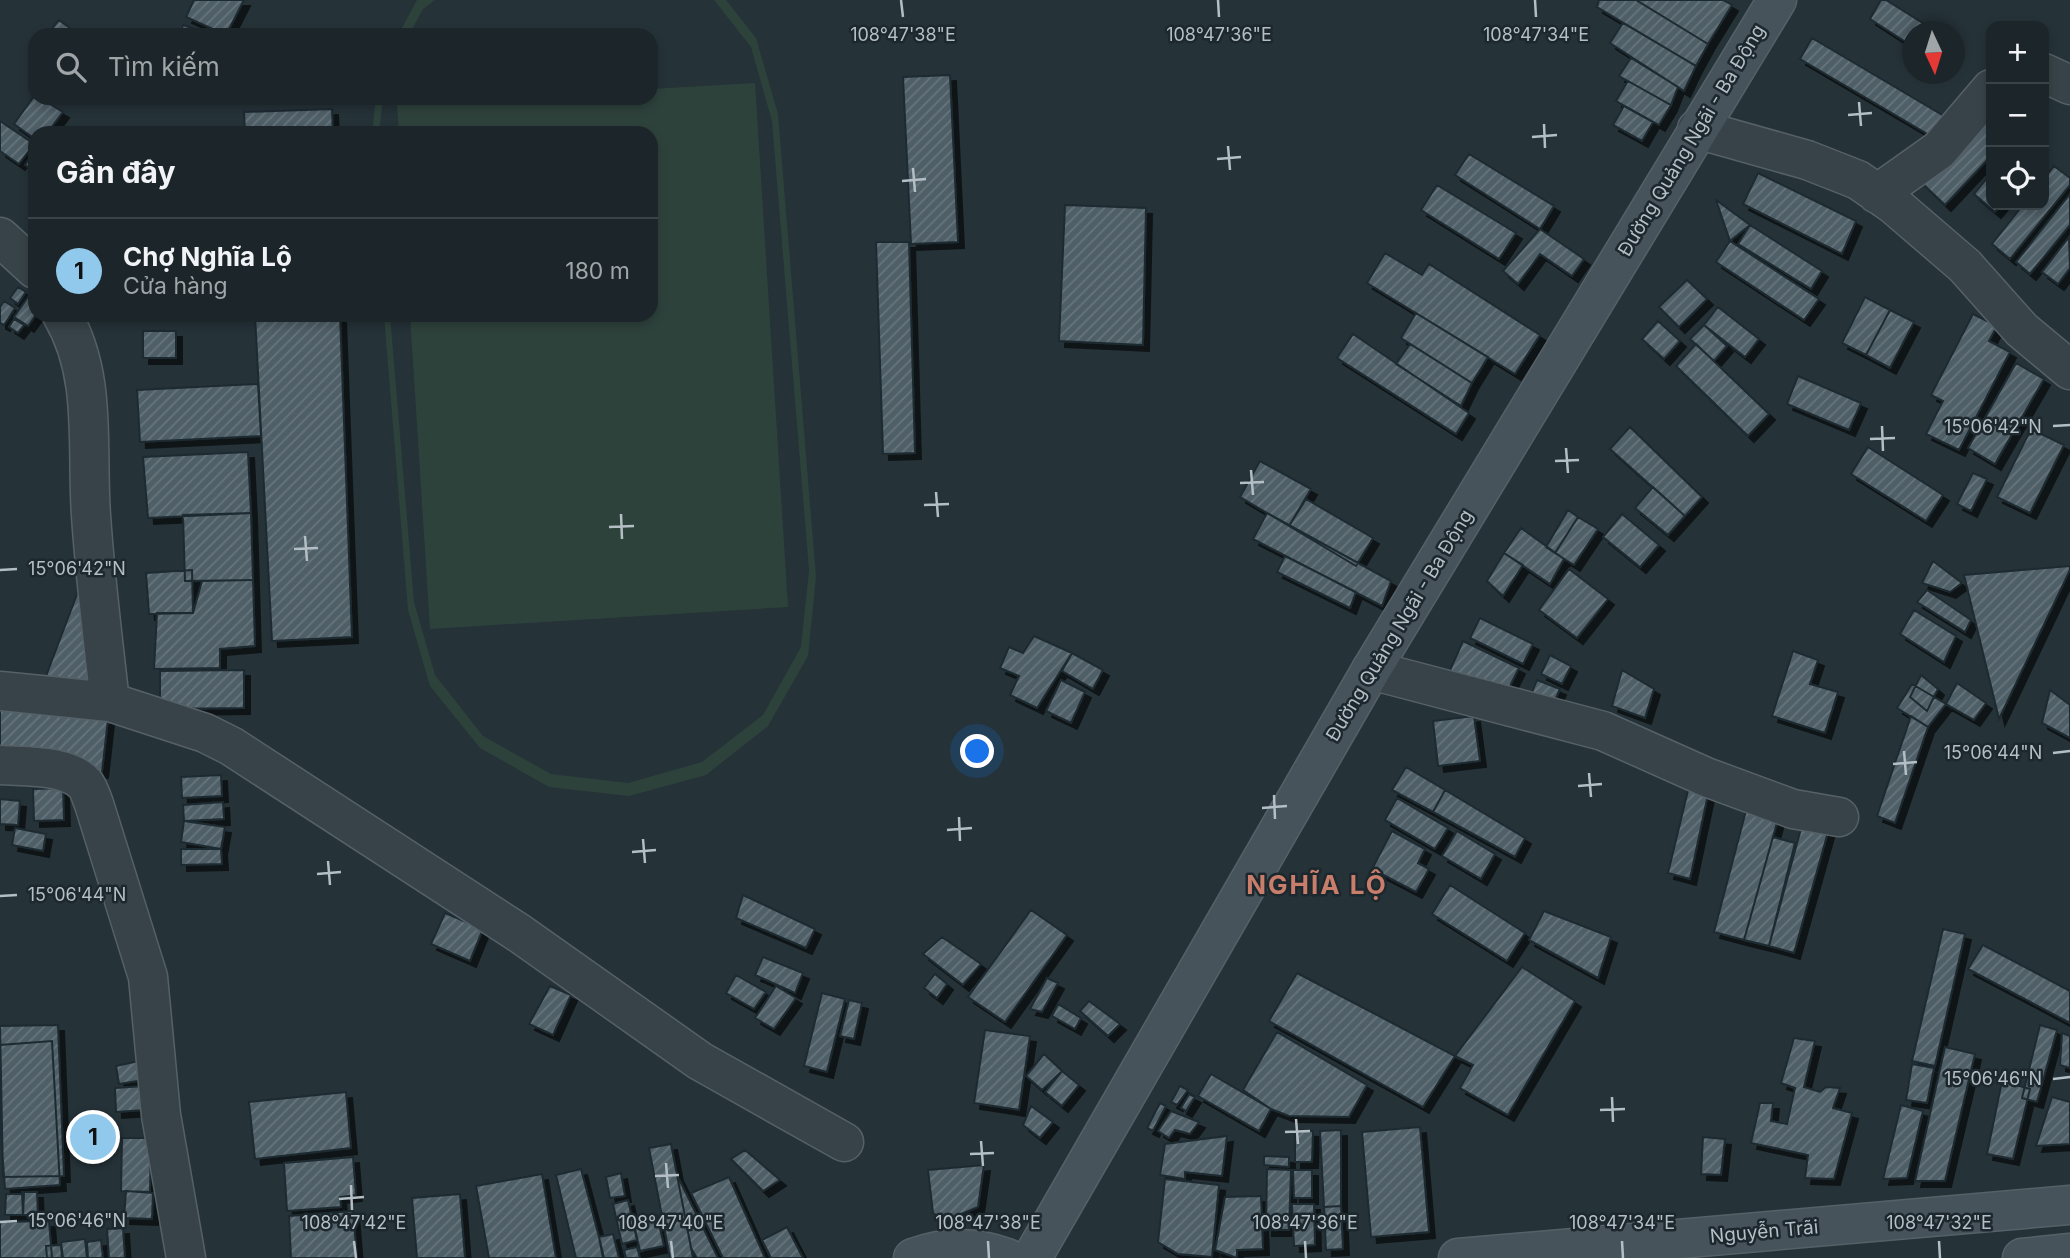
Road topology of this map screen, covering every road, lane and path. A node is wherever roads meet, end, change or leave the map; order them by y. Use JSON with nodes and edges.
{"nodes":[{"id":1,"x":1777,"y":0,"type":"edge"},
{"id":2,"x":2049,"y":75,"type":"edge"},
{"id":3,"x":2070,"y":85,"type":"edge"},
{"id":4,"x":1986,"y":95,"type":"edge"},
{"id":5,"x":1697,"y":129,"type":"junction"},
{"id":6,"x":1877,"y":194,"type":"junction"},
{"id":7,"x":0,"y":237,"type":"edge"},
{"id":8,"x":28,"y":263,"type":"edge"},
{"id":9,"x":66,"y":322,"type":"edge"},
{"id":10,"x":2070,"y":370,"type":"edge"},
{"id":11,"x":1371,"y":670,"type":"junction"},
{"id":12,"x":0,"y":691,"type":"edge"},
{"id":13,"x":110,"y":702,"type":"junction"},
{"id":14,"x":0,"y":765,"type":"edge"},
{"id":15,"x":1839,"y":817,"type":"dead end"},
{"id":16,"x":844,"y":1142,"type":"dead end"},
{"id":17,"x":2070,"y":1205,"type":"edge"},
{"id":18,"x":2070,"y":1253,"type":"edge"},
{"id":19,"x":186,"y":1258,"type":"edge"},
{"id":20,"x":913,"y":1258,"type":"edge"},
{"id":21,"x":1007,"y":1258,"type":"edge"},
{"id":22,"x":1032,"y":1258,"type":"edge"},
{"id":23,"x":1458,"y":1258,"type":"edge"},
{"id":24,"x":2022,"y":1258,"type":"edge"}],
"edges":[{"from":1,"to":5,"type":"main road","name":"Đường Quảng Ngãi - Ba Động"},
{"from":2,"to":3,"type":"street"},
{"from":4,"to":6,"type":"street"},
{"from":5,"to":6,"type":"street"},
{"from":5,"to":11,"type":"main road","name":"Đường Quảng Ngãi - Ba Động"},
{"from":6,"to":10,"type":"street"},
{"from":7,"to":8,"type":"street"},
{"from":9,"to":13,"type":"street"},
{"from":11,"to":15,"type":"street"},
{"from":11,"to":22,"type":"main road","name":"Đường Quảng Ngãi - Ba Động"},
{"from":12,"to":13,"type":"street"},
{"from":13,"to":16,"type":"street"},
{"from":14,"to":19,"type":"street"},
{"from":17,"to":23,"type":"main road","name":"Nguyễn Trãi"},
{"from":18,"to":24,"type":"main road"},
{"from":20,"to":21,"type":"main road"}]}
